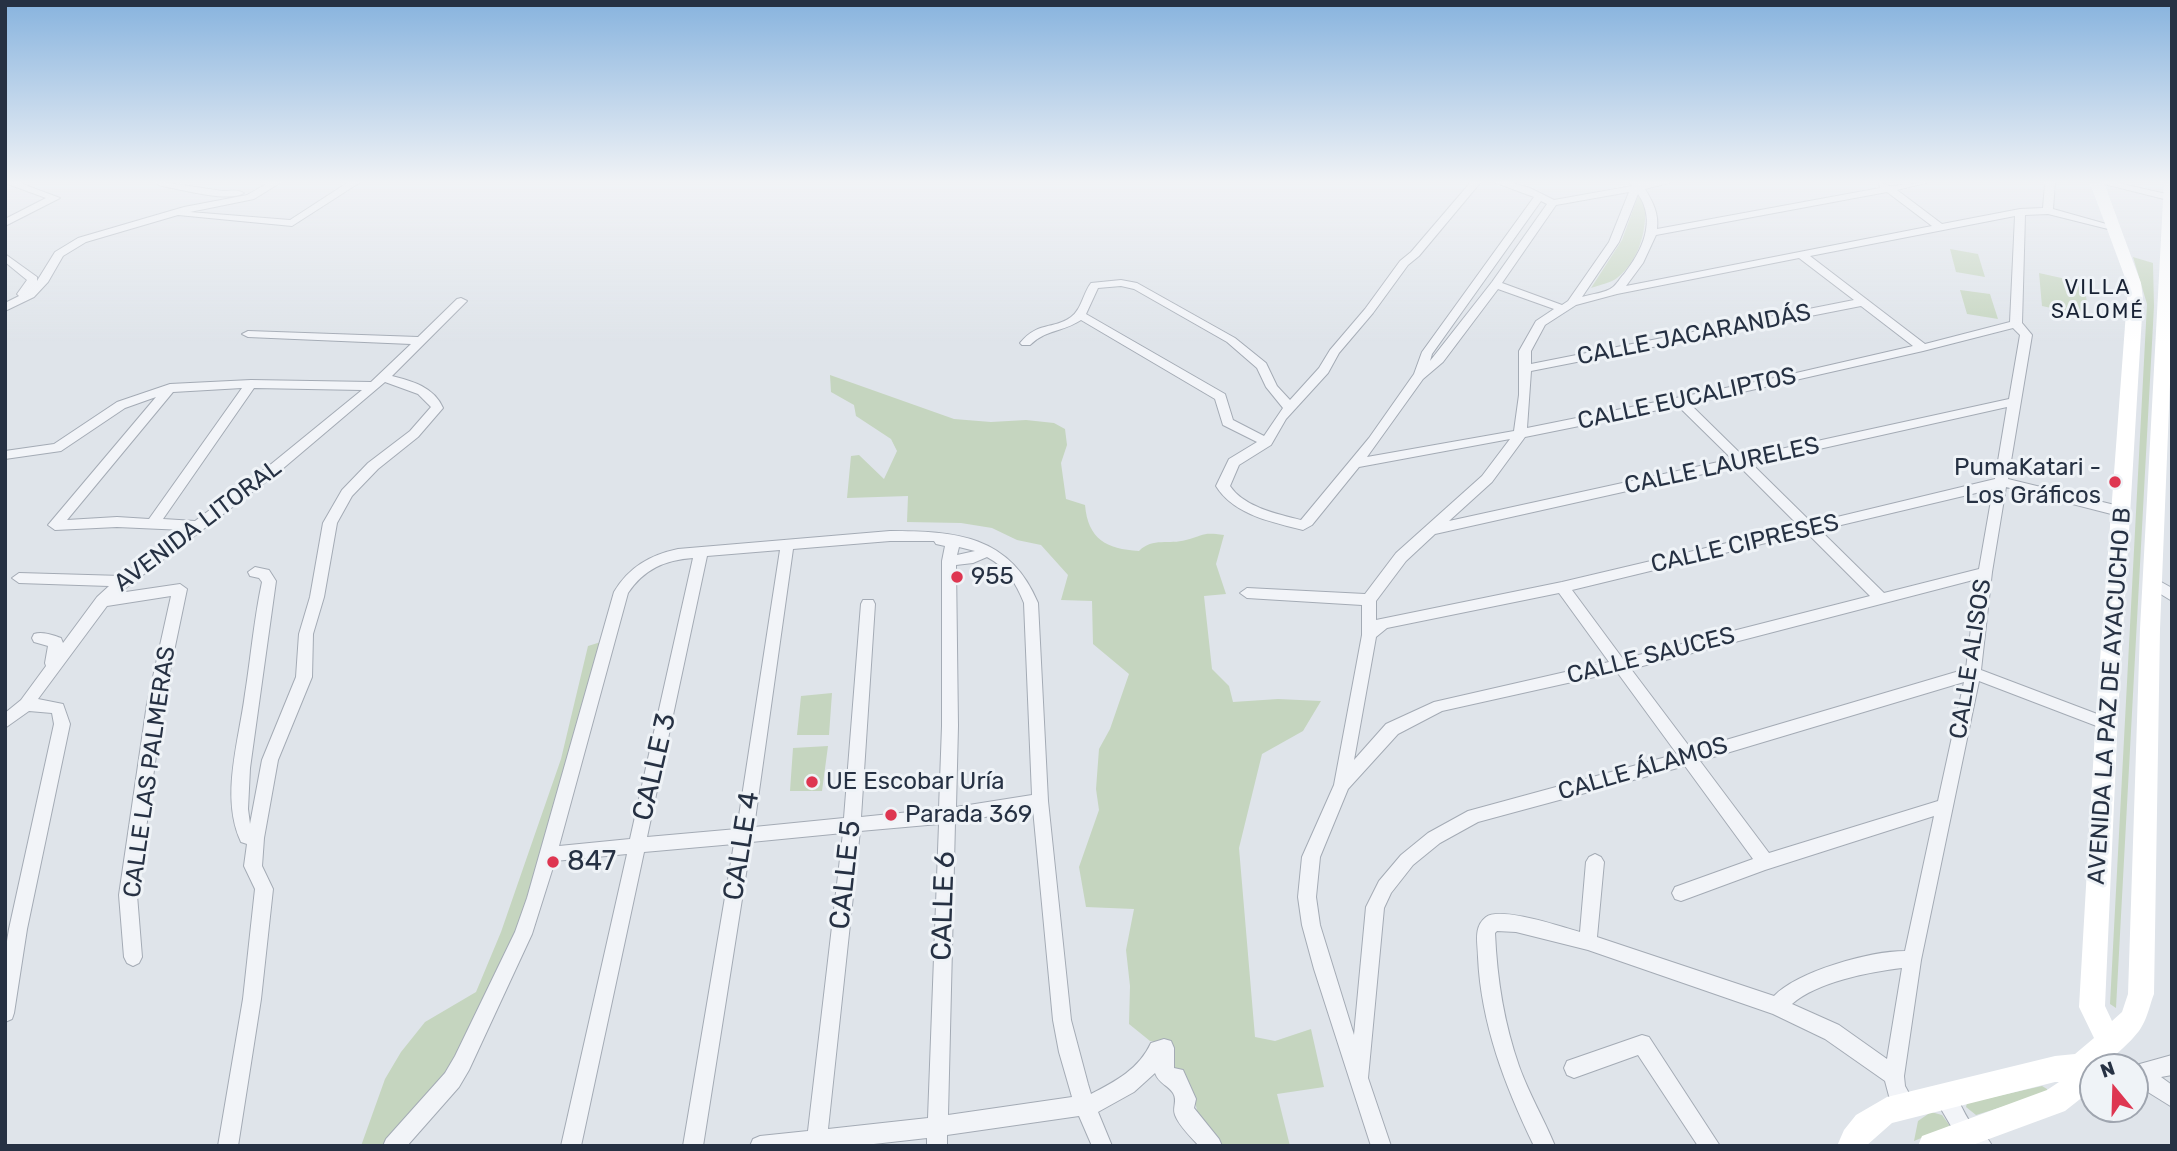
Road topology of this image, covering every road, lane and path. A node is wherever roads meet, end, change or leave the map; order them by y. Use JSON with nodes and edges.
{"nodes":[{"id":1,"x":97,"y":237,"type":"edge"},
{"id":2,"x":1430,"y":237,"type":"edge"},
{"id":3,"x":1510,"y":237,"type":"edge"},
{"id":4,"x":1531,"y":237,"type":"edge"},
{"id":5,"x":1616,"y":237,"type":"edge"},
{"id":6,"x":1650,"y":237,"type":"edge"},
{"id":7,"x":1898,"y":237,"type":"edge"},
{"id":8,"x":2019,"y":237,"type":"edge"},
{"id":9,"x":2116,"y":237,"type":"edge"},
{"id":10,"x":2170,"y":237,"type":"edge"},
{"id":11,"x":1803,"y":256,"type":"junction"},
{"id":12,"x":5,"y":257,"type":"edge"},
{"id":13,"x":1496,"y":284,"type":"junction"},
{"id":14,"x":1616,"y":291,"type":"junction"},
{"id":15,"x":461,"y":300,"type":"dead end"},
{"id":16,"x":1862,"y":302,"type":"junction"},
{"id":17,"x":11,"y":305,"type":"edge"},
{"id":18,"x":1567,"y":305,"type":"junction"},
{"id":19,"x":2169,"y":308,"type":"edge"},
{"id":20,"x":1080,"y":315,"type":"junction"},
{"id":21,"x":2015,"y":324,"type":"junction"},
{"id":22,"x":248,"y":334,"type":"dead end"},
{"id":23,"x":420,"y":341,"type":"junction"},
{"id":24,"x":1026,"y":343,"type":"dead end"},
{"id":25,"x":1923,"y":348,"type":"junction"},
{"id":26,"x":1525,"y":369,"type":"junction"},
{"id":27,"x":1419,"y":376,"type":"junction"},
{"id":28,"x":378,"y":382,"type":"junction"},
{"id":29,"x":251,"y":384,"type":"junction"},
{"id":30,"x":170,"y":388,"type":"junction"},
{"id":31,"x":2167,"y":388,"type":"edge"},
{"id":32,"x":1680,"y":401,"type":"junction"},
{"id":33,"x":2012,"y":402,"type":"junction"},
{"id":34,"x":1289,"y":407,"type":"junction"},
{"id":35,"x":1520,"y":435,"type":"junction"},
{"id":36,"x":1267,"y":442,"type":"junction"},
{"id":37,"x":5,"y":454,"type":"edge"},
{"id":38,"x":1742,"y":461,"type":"junction"},
{"id":39,"x":1356,"y":463,"type":"junction"},
{"id":40,"x":2165,"y":476,"type":"edge"},
{"id":41,"x":2002,"y":482,"type":"junction"},
{"id":42,"x":2123,"y":512,"type":"junction"},
{"id":43,"x":154,"y":522,"type":"junction"},
{"id":44,"x":200,"y":526,"type":"junction"},
{"id":45,"x":1810,"y":528,"type":"junction"},
{"id":46,"x":1433,"y":530,"type":"junction"},
{"id":47,"x":951,"y":541,"type":"junction"},
{"id":48,"x":788,"y":546,"type":"junction"},
{"id":49,"x":986,"y":551,"type":"junction"},
{"id":50,"x":701,"y":553,"type":"junction"},
{"id":51,"x":950,"y":561,"type":"junction"},
{"id":52,"x":255,"y":572,"type":"dead end"},
{"id":53,"x":1985,"y":572,"type":"junction"},
{"id":54,"x":19,"y":578,"type":"dead end"},
{"id":55,"x":123,"y":581,"type":"junction"},
{"id":56,"x":2166,"y":586,"type":"edge"},
{"id":57,"x":1562,"y":587,"type":"junction"},
{"id":58,"x":1247,"y":593,"type":"dead end"},
{"id":59,"x":1882,"y":598,"type":"junction"},
{"id":60,"x":1369,"y":600,"type":"junction"},
{"id":61,"x":102,"y":601,"type":"junction"},
{"id":62,"x":868,"y":604,"type":"dead end"},
{"id":63,"x":1369,"y":635,"type":"junction"},
{"id":64,"x":39,"y":638,"type":"dead end"},
{"id":65,"x":54,"y":665,"type":"junction"},
{"id":66,"x":1619,"y":666,"type":"junction"},
{"id":67,"x":1973,"y":673,"type":"junction"},
{"id":68,"x":12,"y":713,"type":"edge"},
{"id":69,"x":2107,"y":724,"type":"junction"},
{"id":70,"x":1688,"y":758,"type":"junction"},
{"id":71,"x":1342,"y":785,"type":"junction"},
{"id":72,"x":1040,"y":802,"type":"junction"},
{"id":73,"x":1943,"y":806,"type":"junction"},
{"id":74,"x":946,"y":816,"type":"junction"},
{"id":75,"x":852,"y":824,"type":"junction"},
{"id":76,"x":744,"y":835,"type":"junction"},
{"id":77,"x":256,"y":838,"type":"junction"},
{"id":78,"x":635,"y":847,"type":"junction"},
{"id":79,"x":549,"y":854,"type":"junction"},
{"id":80,"x":1595,"y":862,"type":"dead end"},
{"id":81,"x":1765,"y":862,"type":"junction"},
{"id":82,"x":1681,"y":893,"type":"dead end"},
{"id":83,"x":1588,"y":942,"type":"junction"},
{"id":84,"x":133,"y":957,"type":"dead end"},
{"id":85,"x":1912,"y":960,"type":"junction"},
{"id":86,"x":1777,"y":1006,"type":"junction"},
{"id":87,"x":5,"y":1013,"type":"edge"},
{"id":88,"x":2110,"y":1043,"type":"junction"},
{"id":89,"x":2101,"y":1053,"type":"edge"},
{"id":90,"x":2172,"y":1065,"type":"edge"},
{"id":91,"x":1574,"y":1068,"type":"dead end"},
{"id":92,"x":2079,"y":1068,"type":"edge"},
{"id":93,"x":2149,"y":1071,"type":"edge"},
{"id":94,"x":1894,"y":1076,"type":"junction"},
{"id":95,"x":1359,"y":1080,"type":"junction"},
{"id":96,"x":2079,"y":1081,"type":"edge"},
{"id":97,"x":2149,"y":1081,"type":"edge"},
{"id":98,"x":1944,"y":1097,"type":"junction"},
{"id":99,"x":2172,"y":1097,"type":"edge"},
{"id":100,"x":1906,"y":1106,"type":"junction"},
{"id":101,"x":1085,"y":1107,"type":"junction"},
{"id":102,"x":937,"y":1136,"type":"edge"},
{"id":103,"x":1974,"y":1139,"type":"edge"},
{"id":104,"x":817,"y":1142,"type":"edge"},
{"id":105,"x":228,"y":1146,"type":"edge"},
{"id":106,"x":393,"y":1146,"type":"edge"},
{"id":107,"x":570,"y":1146,"type":"edge"},
{"id":108,"x":693,"y":1146,"type":"edge"},
{"id":109,"x":760,"y":1146,"type":"edge"},
{"id":110,"x":1102,"y":1146,"type":"edge"},
{"id":111,"x":1212,"y":1146,"type":"edge"},
{"id":112,"x":1381,"y":1146,"type":"edge"},
{"id":113,"x":1545,"y":1146,"type":"edge"},
{"id":114,"x":1710,"y":1146,"type":"edge"},
{"id":115,"x":1851,"y":1146,"type":"edge"},
{"id":116,"x":1932,"y":1146,"type":"edge"}],
"edges":[{"from":1,"to":17,"type":"street"},
{"from":2,"to":34,"type":"street"},
{"from":3,"to":27,"type":"street"},
{"from":4,"to":13,"type":"street"},
{"from":5,"to":18,"type":"street"},
{"from":6,"to":14,"type":"street"},
{"from":7,"to":11,"type":"street"},
{"from":8,"to":21,"type":"street","name":"CALLE ALISOS"},
{"from":9,"to":42,"type":"main road","name":"AVENIDA LA PAZ DE AYACUCHO B"},
{"from":10,"to":19,"type":"main road"},
{"from":11,"to":14,"type":"street"},
{"from":11,"to":16,"type":"street"},
{"from":12,"to":17,"type":"street"},
{"from":13,"to":18,"type":"street"},
{"from":13,"to":27,"type":"street"},
{"from":14,"to":18,"type":"street"},
{"from":15,"to":23,"type":"street","name":"AVENIDA LITORAL"},
{"from":16,"to":25,"type":"street"},
{"from":16,"to":26,"type":"street","name":"CALLE JACARANDÁS"},
{"from":18,"to":26,"type":"street"},
{"from":19,"to":31,"type":"main road"},
{"from":20,"to":24,"type":"street"},
{"from":20,"to":34,"type":"street"},
{"from":20,"to":36,"type":"street"},
{"from":21,"to":25,"type":"street","name":"CALLE EUCALIPTOS"},
{"from":21,"to":33,"type":"street","name":"CALLE ALISOS"},
{"from":22,"to":23,"type":"street"},
{"from":23,"to":28,"type":"street","name":"AVENIDA LITORAL"},
{"from":25,"to":32,"type":"street","name":"CALLE EUCALIPTOS"},
{"from":26,"to":35,"type":"street"},
{"from":27,"to":39,"type":"street"},
{"from":28,"to":29,"type":"street"},
{"from":28,"to":44,"type":"street","name":"AVENIDA LITORAL"},
{"from":28,"to":77,"type":"street"},
{"from":29,"to":30,"type":"street"},
{"from":29,"to":43,"type":"street"},
{"from":30,"to":37,"type":"street"},
{"from":30,"to":43,"type":"street"},
{"from":31,"to":40,"type":"main road"},
{"from":32,"to":35,"type":"street","name":"CALLE EUCALIPTOS"},
{"from":32,"to":38,"type":"street"},
{"from":33,"to":38,"type":"street","name":"CALLE LAURELES"},
{"from":33,"to":41,"type":"street","name":"CALLE ALISOS"},
{"from":34,"to":36,"type":"street"},
{"from":35,"to":39,"type":"street","name":"CALLE EUCALIPTOS"},
{"from":35,"to":46,"type":"street"},
{"from":36,"to":39,"type":"street"},
{"from":38,"to":45,"type":"street"},
{"from":38,"to":46,"type":"street","name":"CALLE LAURELES"},
{"from":40,"to":56,"type":"main road"},
{"from":41,"to":42,"type":"street","name":"CALLE CIPRESES"},
{"from":41,"to":45,"type":"street","name":"CALLE CIPRESES"},
{"from":41,"to":53,"type":"street","name":"CALLE ALISOS"},
{"from":42,"to":69,"type":"main road","name":"AVENIDA LA PAZ DE AYACUCHO B"},
{"from":43,"to":44,"type":"street"},
{"from":44,"to":55,"type":"street","name":"AVENIDA LITORAL"},
{"from":45,"to":57,"type":"street","name":"CALLE CIPRESES"},
{"from":45,"to":59,"type":"street"},
{"from":46,"to":60,"type":"street"},
{"from":47,"to":48,"type":"street"},
{"from":47,"to":49,"type":"street"},
{"from":47,"to":51,"type":"street","name":"CALLE 6"},
{"from":48,"to":50,"type":"street"},
{"from":48,"to":76,"type":"street","name":"CALLE 4"},
{"from":49,"to":51,"type":"street"},
{"from":49,"to":72,"type":"street"},
{"from":50,"to":78,"type":"street","name":"CALLE 3"},
{"from":50,"to":79,"type":"street"},
{"from":51,"to":74,"type":"street","name":"CALLE 6"},
{"from":52,"to":77,"type":"street"},
{"from":53,"to":59,"type":"street","name":"CALLE SAUCES"},
{"from":53,"to":67,"type":"street","name":"CALLE ALISOS"},
{"from":54,"to":55,"type":"street"},
{"from":55,"to":61,"type":"street","name":"AVENIDA LITORAL"},
{"from":56,"to":88,"type":"main road"},
{"from":57,"to":63,"type":"street","name":"CALLE CIPRESES"},
{"from":57,"to":66,"type":"street"},
{"from":58,"to":60,"type":"street"},
{"from":59,"to":66,"type":"street","name":"CALLE SAUCES"},
{"from":60,"to":63,"type":"street"},
{"from":61,"to":65,"type":"street","name":"AVENIDA LITORAL"},
{"from":61,"to":84,"type":"street","name":"CALLE LAS PALMERAS"},
{"from":62,"to":75,"type":"street","name":"CALLE 5"},
{"from":63,"to":71,"type":"street"},
{"from":64,"to":65,"type":"street"},
{"from":65,"to":68,"type":"street","name":"AVENIDA LITORAL"},
{"from":66,"to":70,"type":"street"},
{"from":66,"to":71,"type":"street","name":"CALLE SAUCES"},
{"from":67,"to":69,"type":"street"},
{"from":67,"to":70,"type":"street","name":"CALLE ÁLAMOS"},
{"from":67,"to":73,"type":"street","name":"CALLE ALISOS"},
{"from":68,"to":87,"type":"street"},
{"from":69,"to":88,"type":"main road","name":"AVENIDA LA PAZ DE AYACUCHO B"},
{"from":70,"to":81,"type":"street"},
{"from":70,"to":95,"type":"street","name":"CALLE ÁLAMOS"},
{"from":71,"to":95,"type":"street"},
{"from":72,"to":74,"type":"street"},
{"from":72,"to":101,"type":"street"},
{"from":73,"to":81,"type":"street"},
{"from":73,"to":85,"type":"street","name":"CALLE ALISOS"},
{"from":74,"to":75,"type":"street"},
{"from":74,"to":102,"type":"street","name":"CALLE 6"},
{"from":75,"to":76,"type":"street"},
{"from":75,"to":104,"type":"street","name":"CALLE 5"},
{"from":76,"to":78,"type":"street"},
{"from":76,"to":108,"type":"street","name":"CALLE 4"},
{"from":77,"to":105,"type":"street"},
{"from":78,"to":79,"type":"street"},
{"from":78,"to":107,"type":"street","name":"CALLE 3"},
{"from":79,"to":106,"type":"street"},
{"from":80,"to":83,"type":"street"},
{"from":81,"to":82,"type":"street"},
{"from":83,"to":86,"type":"street"},
{"from":83,"to":113,"type":"street"},
{"from":85,"to":86,"type":"street"},
{"from":85,"to":94,"type":"street","name":"CALLE ALISOS"},
{"from":86,"to":94,"type":"street"},
{"from":88,"to":89,"type":"main road"},
{"from":90,"to":93,"type":"street"},
{"from":91,"to":114,"type":"street"},
{"from":92,"to":98,"type":"main road"},
{"from":94,"to":100,"type":"street"},
{"from":95,"to":112,"type":"street"},
{"from":96,"to":103,"type":"main road"},
{"from":97,"to":99,"type":"street"},
{"from":98,"to":100,"type":"main road"},
{"from":98,"to":103,"type":"street"},
{"from":100,"to":115,"type":"main road"},
{"from":101,"to":102,"type":"street"},
{"from":101,"to":110,"type":"street"},
{"from":101,"to":111,"type":"street"},
{"from":102,"to":104,"type":"street"},
{"from":103,"to":116,"type":"main road"},
{"from":104,"to":109,"type":"street"}]}
